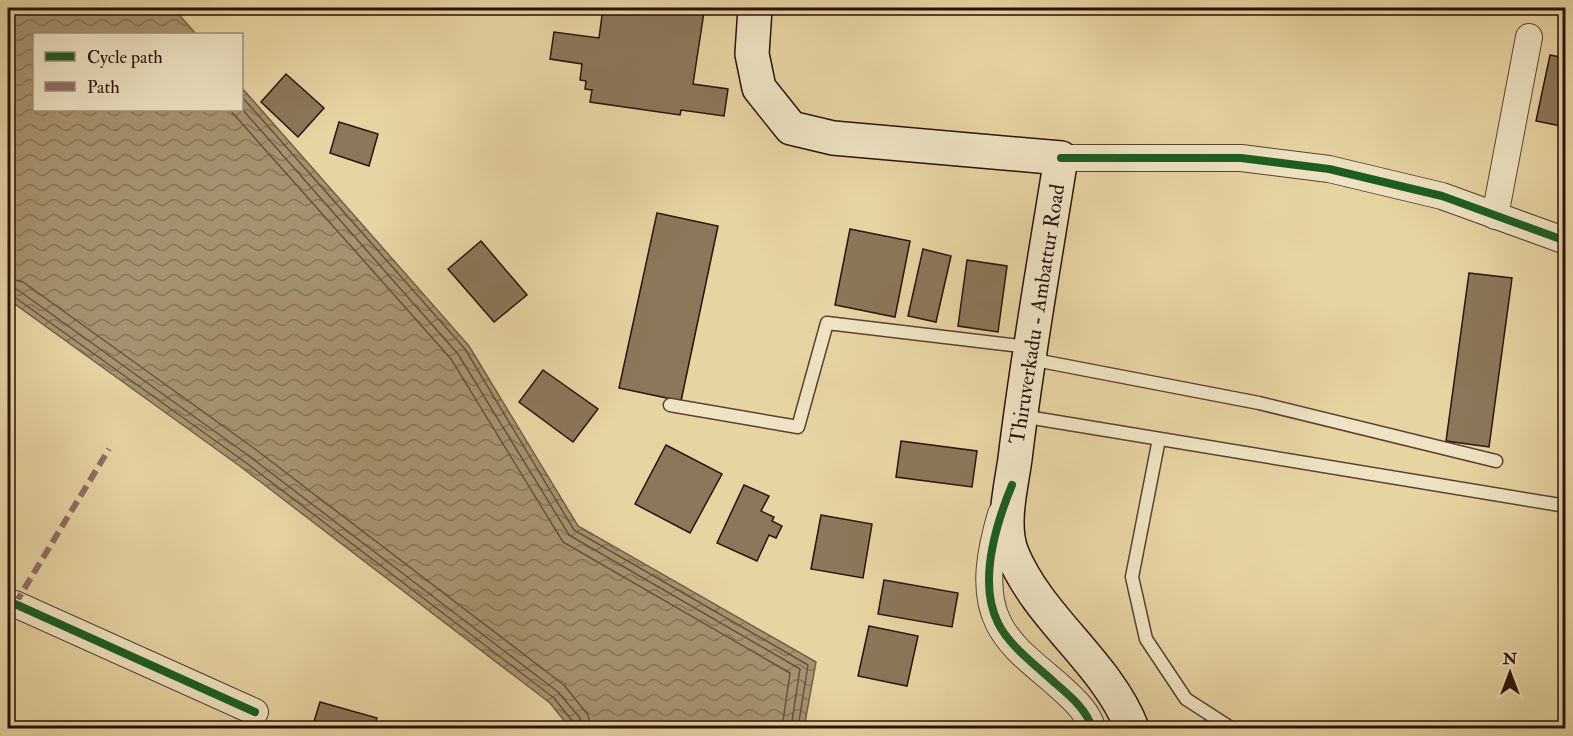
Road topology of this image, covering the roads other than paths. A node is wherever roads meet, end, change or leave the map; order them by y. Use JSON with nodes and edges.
{"nodes":[{"id":1,"x":755,"y":8,"type":"edge"},
{"id":2,"x":1529,"y":37,"type":"dead end"},
{"id":3,"x":1061,"y":158,"type":"junction"},
{"id":4,"x":1495,"y":216,"type":"junction"},
{"id":5,"x":1566,"y":241,"type":"edge"},
{"id":6,"x":1030,"y":353,"type":"junction"},
{"id":7,"x":670,"y":405,"type":"dead end"},
{"id":8,"x":1020,"y":416,"type":"junction"},
{"id":9,"x":1159,"y":439,"type":"junction"},
{"id":10,"x":1496,"y":461,"type":"dead end"},
{"id":11,"x":1012,"y":485,"type":"junction"},
{"id":12,"x":1566,"y":506,"type":"edge"},
{"id":13,"x":8,"y":608,"type":"edge"},
{"id":14,"x":255,"y":712,"type":"dead end"},
{"id":15,"x":1092,"y":729,"type":"edge"},
{"id":16,"x":1132,"y":729,"type":"edge"},
{"id":17,"x":1231,"y":729,"type":"edge"}],
"edges":[{"from":1,"to":3,"type":"main road","name":"Thiruverkadu - Ambattur Road"},
{"from":2,"to":4,"type":"street"},
{"from":3,"to":4,"type":"street"},
{"from":3,"to":6,"type":"main road","name":"Thiruverkadu - Ambattur Road"},
{"from":4,"to":5,"type":"street"},
{"from":6,"to":7,"type":"lane"},
{"from":6,"to":8,"type":"main road","name":"Thiruverkadu - Ambattur Road"},
{"from":6,"to":10,"type":"lane"},
{"from":8,"to":9,"type":"lane"},
{"from":8,"to":11,"type":"main road","name":"Thiruverkadu - Ambattur Road"},
{"from":9,"to":12,"type":"lane"},
{"from":9,"to":17,"type":"lane"},
{"from":11,"to":15,"type":"street"},
{"from":11,"to":16,"type":"main road","name":"Thiruverkadu - Ambattur Road"},
{"from":13,"to":14,"type":"street"}]}
